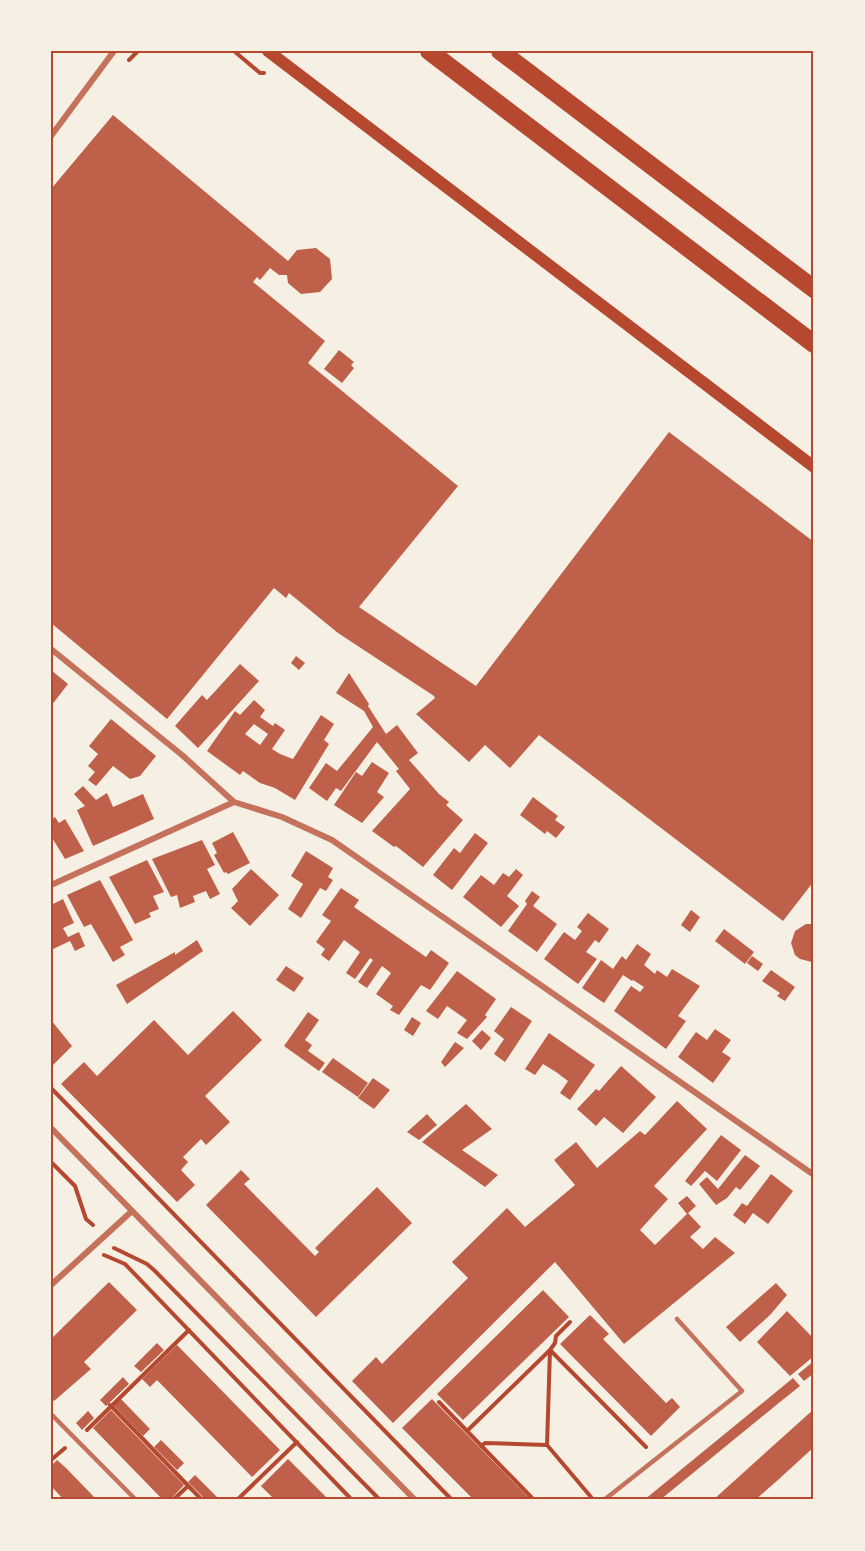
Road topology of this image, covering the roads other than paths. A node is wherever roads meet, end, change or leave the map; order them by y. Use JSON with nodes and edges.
{"nodes":[{"id":1,"x":114,"y":51,"type":"edge"},
{"id":2,"x":268,"y":51,"type":"edge"},
{"id":3,"x":429,"y":51,"type":"edge"},
{"id":4,"x":500,"y":51,"type":"edge"},
{"id":5,"x":51,"y":136,"type":"edge"},
{"id":6,"x":814,"y":289,"type":"edge"},
{"id":7,"x":814,"y":344,"type":"edge"},
{"id":8,"x":814,"y":467,"type":"edge"},
{"id":9,"x":51,"y":649,"type":"edge"},
{"id":10,"x":234,"y":802,"type":"junction"},
{"id":11,"x":51,"y":885,"type":"edge"},
{"id":12,"x":51,"y":1128,"type":"edge"},
{"id":13,"x":814,"y":1175,"type":"edge"},
{"id":14,"x":132,"y":1211,"type":"junction"},
{"id":15,"x":51,"y":1285,"type":"edge"},
{"id":16,"x":677,"y":1319,"type":"dead end"},
{"id":17,"x":51,"y":1414,"type":"edge"},
{"id":18,"x":136,"y":1500,"type":"edge"},
{"id":19,"x":415,"y":1500,"type":"edge"},
{"id":20,"x":604,"y":1500,"type":"edge"}],
"edges":[{"from":1,"to":5,"type":"street"},
{"from":2,"to":8,"type":"main road"},
{"from":3,"to":7,"type":"highway"},
{"from":4,"to":6,"type":"highway"},
{"from":9,"to":10,"type":"street"},
{"from":10,"to":11,"type":"street"},
{"from":10,"to":13,"type":"street"},
{"from":12,"to":14,"type":"street"},
{"from":14,"to":15,"type":"street"},
{"from":14,"to":19,"type":"street"},
{"from":16,"to":20,"type":"lane"},
{"from":17,"to":18,"type":"lane"}]}
